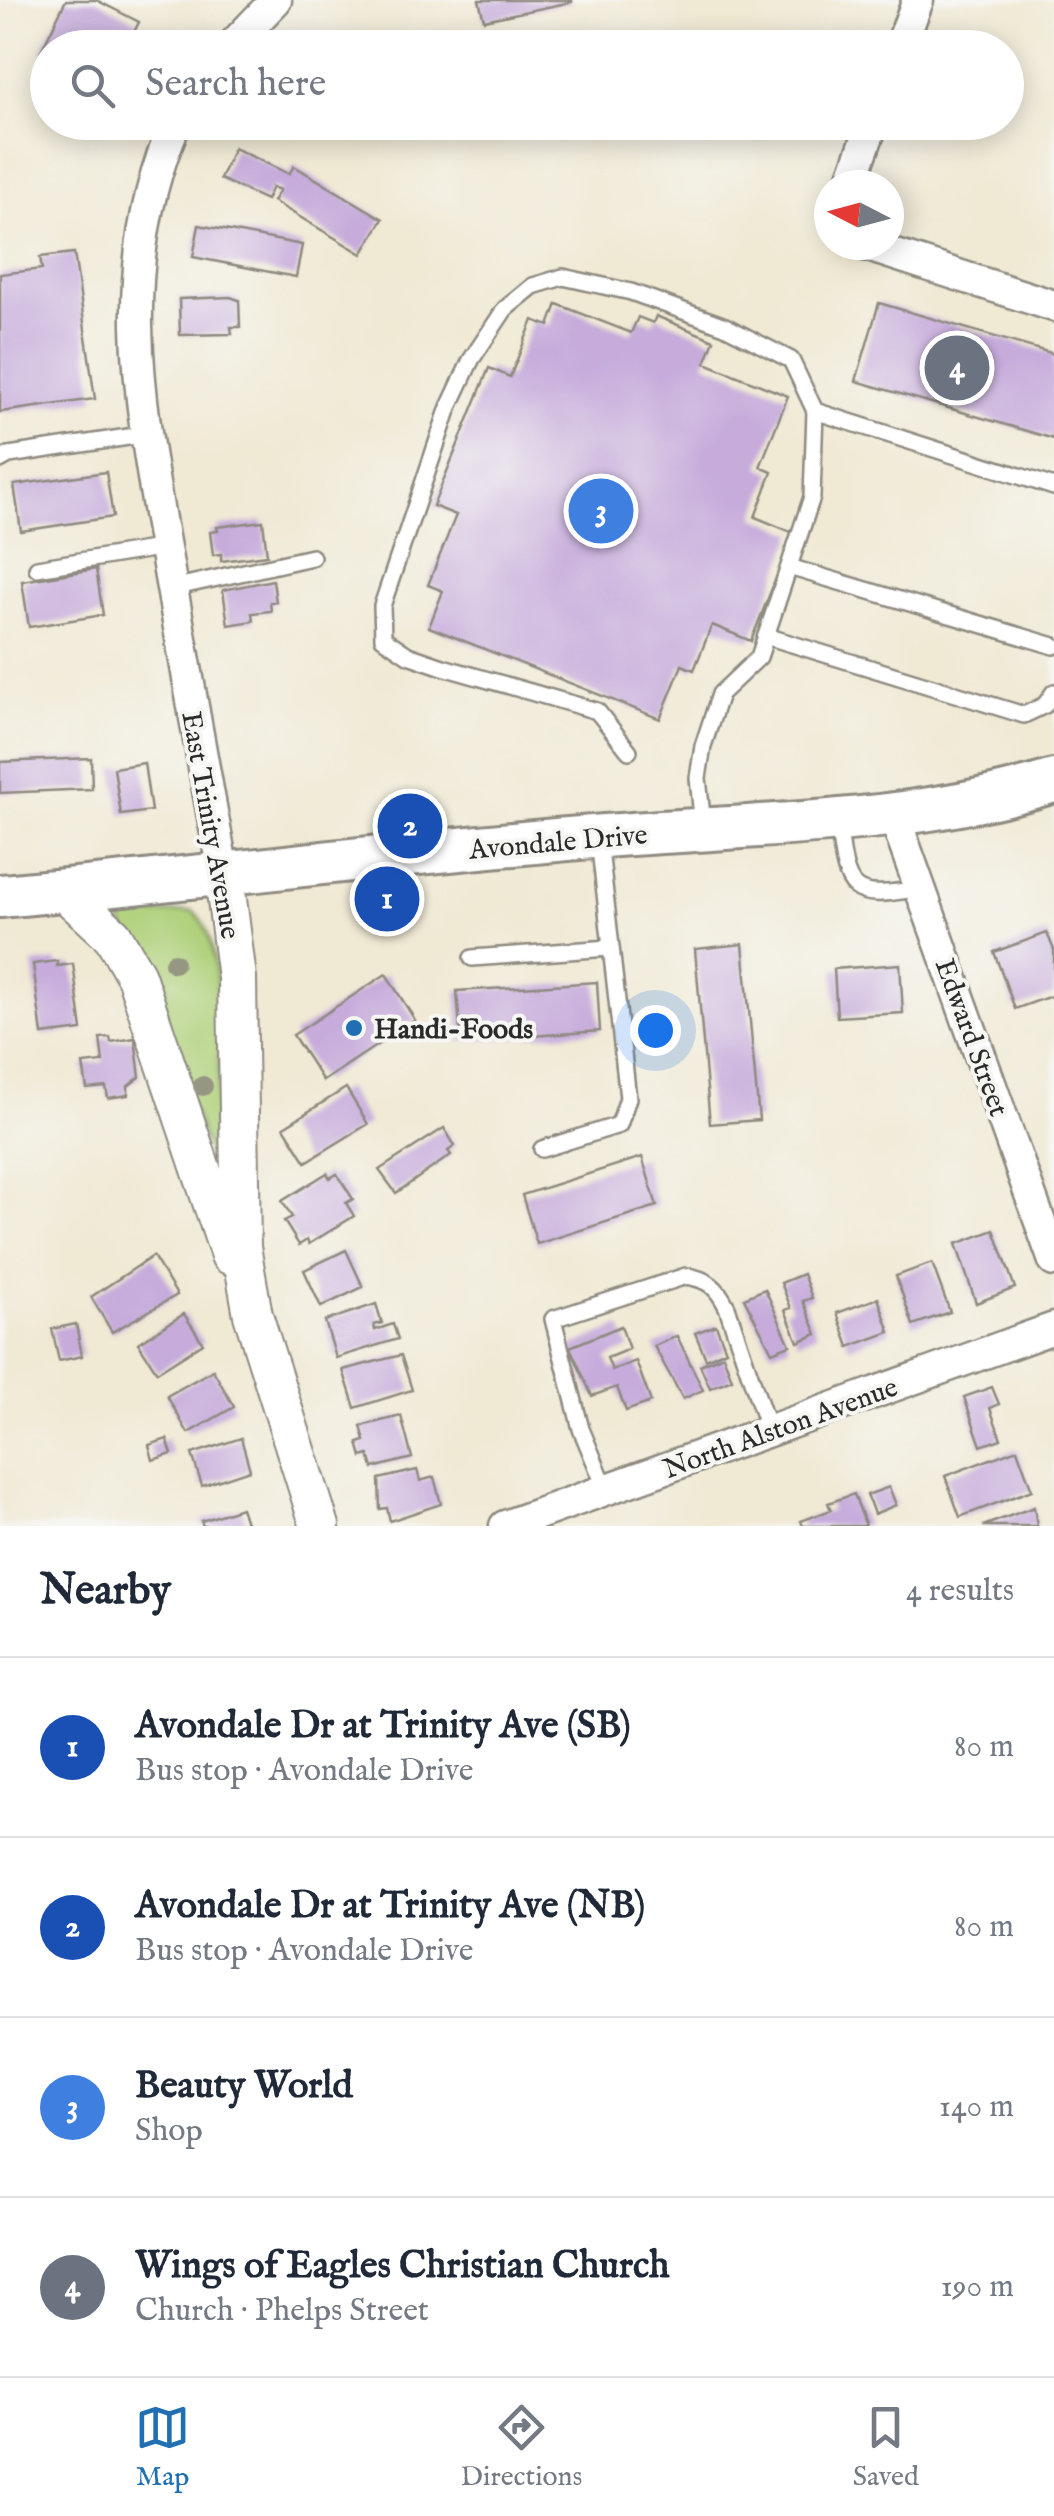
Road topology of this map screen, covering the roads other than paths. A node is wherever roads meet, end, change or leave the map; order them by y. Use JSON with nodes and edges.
{"nodes":[{"id":1,"x":276,"y":0,"type":"edge"},
{"id":2,"x":918,"y":0,"type":"edge"},
{"id":3,"x":247,"y":30,"type":"edge"},
{"id":4,"x":907,"y":30,"type":"edge"},
{"id":5,"x":170,"y":140,"type":"edge"},
{"id":6,"x":866,"y":140,"type":"edge"},
{"id":7,"x":855,"y":170,"type":"edge"},
{"id":8,"x":904,"y":258,"type":"edge"},
{"id":9,"x":1054,"y":306,"type":"edge"},
{"id":10,"x":815,"y":411,"type":"junction"},
{"id":11,"x":148,"y":434,"type":"junction"},
{"id":12,"x":0,"y":460,"type":"edge"},
{"id":13,"x":1054,"y":487,"type":"edge"},
{"id":14,"x":165,"y":547,"type":"junction"},
{"id":15,"x":312,"y":557,"type":"dead end"},
{"id":16,"x":789,"y":567,"type":"junction"},
{"id":17,"x":37,"y":568,"type":"dead end"},
{"id":18,"x":172,"y":588,"type":"junction"},
{"id":19,"x":766,"y":636,"type":"junction"},
{"id":20,"x":1054,"y":646,"type":"edge"},
{"id":21,"x":1054,"y":692,"type":"edge"},
{"id":22,"x":630,"y":751,"type":"dead end"},
{"id":23,"x":1054,"y":781,"type":"edge"},
{"id":24,"x":893,"y":814,"type":"junction"},
{"id":25,"x":838,"y":820,"type":"junction"},
{"id":26,"x":703,"y":829,"type":"junction"},
{"id":27,"x":599,"y":836,"type":"junction"},
{"id":28,"x":224,"y":876,"type":"junction"},
{"id":29,"x":920,"y":888,"type":"junction"},
{"id":30,"x":64,"y":891,"type":"junction"},
{"id":31,"x":9,"y":895,"type":"edge"},
{"id":32,"x":609,"y":948,"type":"junction"},
{"id":33,"x":472,"y":958,"type":"dead end"},
{"id":34,"x":542,"y":1149,"type":"dead end"},
{"id":35,"x":1054,"y":1262,"type":"edge"},
{"id":36,"x":252,"y":1315,"type":"junction"},
{"id":37,"x":1054,"y":1328,"type":"edge"},
{"id":38,"x":769,"y":1431,"type":"junction"},
{"id":39,"x":606,"y":1490,"type":"junction"},
{"id":40,"x":320,"y":1526,"type":"edge"},
{"id":41,"x":506,"y":1526,"type":"edge"}],
"edges":[{"from":1,"to":3,"type":"street"},
{"from":2,"to":4,"type":"street"},
{"from":5,"to":11,"type":"street","name":"East Trinity Avenue"},
{"from":6,"to":7,"type":"street"},
{"from":8,"to":9,"type":"street"},
{"from":10,"to":13,"type":"lane"},
{"from":10,"to":16,"type":"lane"},
{"from":10,"to":22,"type":"lane"},
{"from":11,"to":12,"type":"lane"},
{"from":11,"to":14,"type":"street","name":"East Trinity Avenue"},
{"from":14,"to":17,"type":"lane"},
{"from":14,"to":18,"type":"street","name":"East Trinity Avenue"},
{"from":15,"to":18,"type":"lane"},
{"from":16,"to":19,"type":"lane"},
{"from":16,"to":20,"type":"lane"},
{"from":18,"to":28,"type":"street","name":"East Trinity Avenue"},
{"from":19,"to":21,"type":"lane"},
{"from":19,"to":26,"type":"lane"},
{"from":23,"to":24,"type":"main road","name":"Avondale Drive"},
{"from":24,"to":25,"type":"main road","name":"Avondale Drive"},
{"from":24,"to":29,"type":"street","name":"Edward Street"},
{"from":25,"to":26,"type":"main road","name":"Avondale Drive"},
{"from":25,"to":29,"type":"lane"},
{"from":26,"to":27,"type":"main road","name":"Avondale Drive"},
{"from":27,"to":28,"type":"main road","name":"Avondale Drive"},
{"from":27,"to":32,"type":"lane"},
{"from":28,"to":30,"type":"main road","name":"Avondale Drive"},
{"from":28,"to":36,"type":"street","name":"East Trinity Avenue"},
{"from":29,"to":35,"type":"street","name":"Edward Street"},
{"from":30,"to":31,"type":"main road","name":"Avondale Drive"},
{"from":30,"to":36,"type":"street"},
{"from":32,"to":33,"type":"lane"},
{"from":32,"to":34,"type":"lane"},
{"from":36,"to":40,"type":"street","name":"East Trinity Avenue"},
{"from":37,"to":38,"type":"street","name":"North Alston Avenue"},
{"from":38,"to":39,"type":"street","name":"North Alston Avenue"},
{"from":38,"to":39,"type":"lane"},
{"from":39,"to":41,"type":"street","name":"North Alston Avenue"}]}
